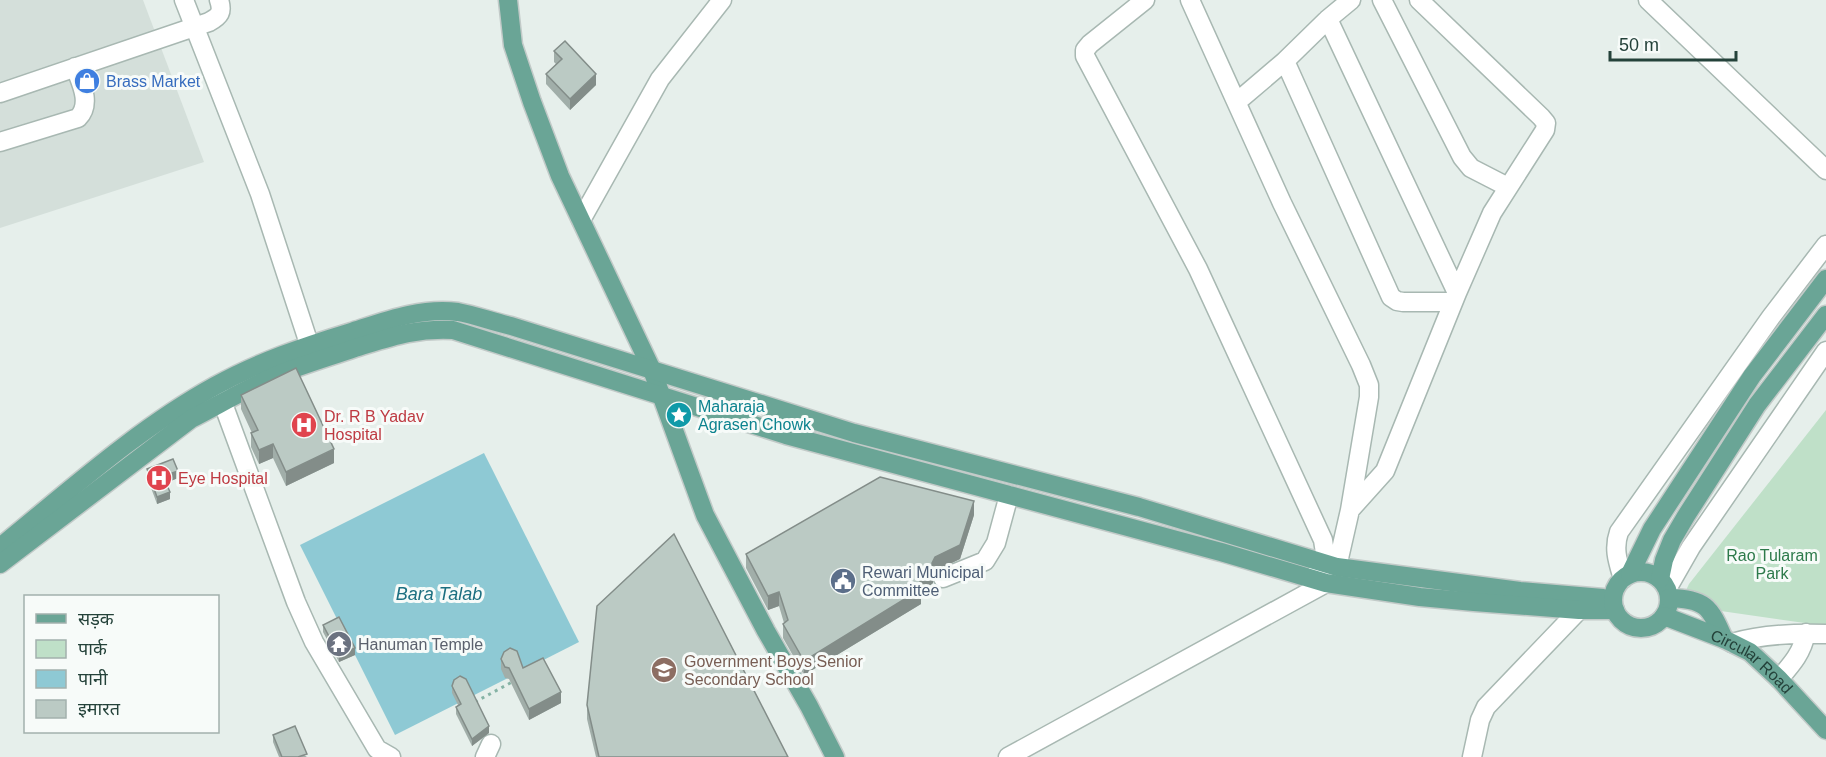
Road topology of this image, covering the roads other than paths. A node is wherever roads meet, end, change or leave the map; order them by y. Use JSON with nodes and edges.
{"nodes":[{"id":1,"x":184,"y":0,"type":"edge"},
{"id":2,"x":219,"y":0,"type":"edge"},
{"id":3,"x":508,"y":0,"type":"edge"},
{"id":4,"x":722,"y":0,"type":"edge"},
{"id":5,"x":1145,"y":0,"type":"edge"},
{"id":6,"x":1190,"y":0,"type":"edge"},
{"id":7,"x":1351,"y":0,"type":"edge"},
{"id":8,"x":1383,"y":0,"type":"edge"},
{"id":9,"x":1419,"y":0,"type":"edge"},
{"id":10,"x":1648,"y":0,"type":"edge"},
{"id":11,"x":1329,"y":19,"type":"junction"},
{"id":12,"x":195,"y":27,"type":"junction"},
{"id":13,"x":1286,"y":62,"type":"junction"},
{"id":14,"x":75,"y":67,"type":"junction"},
{"id":15,"x":0,"y":93,"type":"edge"},
{"id":16,"x":1238,"y":101,"type":"junction"},
{"id":17,"x":0,"y":142,"type":"edge"},
{"id":18,"x":1826,"y":170,"type":"edge"},
{"id":19,"x":1508,"y":187,"type":"junction"},
{"id":20,"x":581,"y":220,"type":"junction"},
{"id":21,"x":1826,"y":245,"type":"edge"},
{"id":22,"x":1826,"y":279,"type":"edge"},
{"id":23,"x":1455,"y":297,"type":"junction"},
{"id":24,"x":1826,"y":315,"type":"edge"},
{"id":25,"x":1826,"y":351,"type":"edge"},
{"id":26,"x":311,"y":353,"type":"junction"},
{"id":27,"x":652,"y":370,"type":"junction"},
{"id":28,"x":219,"y":394,"type":"junction"},
{"id":29,"x":661,"y":396,"type":"junction"},
{"id":30,"x":1009,"y":495,"type":"junction"},
{"id":31,"x":1350,"y":510,"type":"junction"},
{"id":32,"x":0,"y":547,"type":"edge"},
{"id":33,"x":0,"y":564,"type":"edge"},
{"id":34,"x":1329,"y":565,"type":"junction"},
{"id":35,"x":1626,"y":576,"type":"junction"},
{"id":36,"x":943,"y":578,"type":"dead end"},
{"id":37,"x":1320,"y":582,"type":"junction"},
{"id":38,"x":1666,"y":589,"type":"junction"},
{"id":39,"x":1614,"y":604,"type":"junction"},
{"id":40,"x":1579,"y":610,"type":"junction"},
{"id":41,"x":1664,"y":616,"type":"junction"},
{"id":42,"x":1806,"y":633,"type":"junction"},
{"id":43,"x":1826,"y":634,"type":"edge"},
{"id":44,"x":1728,"y":641,"type":"junction"},
{"id":45,"x":1779,"y":679,"type":"junction"},
{"id":46,"x":1826,"y":730,"type":"edge"},
{"id":47,"x":379,"y":754,"type":"edge"},
{"id":48,"x":835,"y":757,"type":"edge"},
{"id":49,"x":1008,"y":757,"type":"edge"},
{"id":50,"x":1472,"y":757,"type":"edge"}],
"edges":[{"from":1,"to":12,"type":"street"},
{"from":2,"to":12,"type":"street"},
{"from":3,"to":20,"type":"main road"},
{"from":4,"to":20,"type":"street"},
{"from":5,"to":34,"type":"street"},
{"from":6,"to":16,"type":"street"},
{"from":7,"to":11,"type":"street"},
{"from":8,"to":19,"type":"street"},
{"from":9,"to":19,"type":"street"},
{"from":10,"to":18,"type":"street"},
{"from":11,"to":13,"type":"street"},
{"from":11,"to":23,"type":"street"},
{"from":12,"to":14,"type":"street"},
{"from":12,"to":26,"type":"street"},
{"from":13,"to":16,"type":"street"},
{"from":13,"to":23,"type":"street"},
{"from":14,"to":15,"type":"street"},
{"from":14,"to":17,"type":"street"},
{"from":16,"to":31,"type":"street"},
{"from":19,"to":23,"type":"street"},
{"from":20,"to":27,"type":"main road"},
{"from":21,"to":35,"type":"street"},
{"from":22,"to":35,"type":"main road"},
{"from":23,"to":31,"type":"street"},
{"from":24,"to":38,"type":"main road"},
{"from":25,"to":38,"type":"street"},
{"from":26,"to":27,"type":"main road"},
{"from":26,"to":28,"type":"main road"},
{"from":26,"to":29,"type":"main road"},
{"from":27,"to":29,"type":"main road"},
{"from":27,"to":34,"type":"main road"},
{"from":28,"to":32,"type":"main road"},
{"from":28,"to":33,"type":"main road"},
{"from":28,"to":47,"type":"street"},
{"from":29,"to":30,"type":"main road"},
{"from":29,"to":48,"type":"main road"},
{"from":30,"to":36,"type":"street"},
{"from":30,"to":37,"type":"main road"},
{"from":31,"to":34,"type":"street"},
{"from":34,"to":37,"type":"street"},
{"from":34,"to":39,"type":"main road"},
{"from":35,"to":38,"type":"main road"},
{"from":35,"to":39,"type":"main road"},
{"from":37,"to":40,"type":"main road"},
{"from":37,"to":49,"type":"street"},
{"from":38,"to":41,"type":"main road"},
{"from":38,"to":44,"type":"main road"},
{"from":39,"to":40,"type":"main road"},
{"from":39,"to":41,"type":"main road"},
{"from":40,"to":50,"type":"street"},
{"from":41,"to":44,"type":"main road","name":"Circular Road"},
{"from":42,"to":43,"type":"street"},
{"from":42,"to":44,"type":"street"},
{"from":42,"to":45,"type":"street"},
{"from":44,"to":45,"type":"main road","name":"Circular Road"},
{"from":45,"to":46,"type":"main road","name":"Circular Road"}]}
